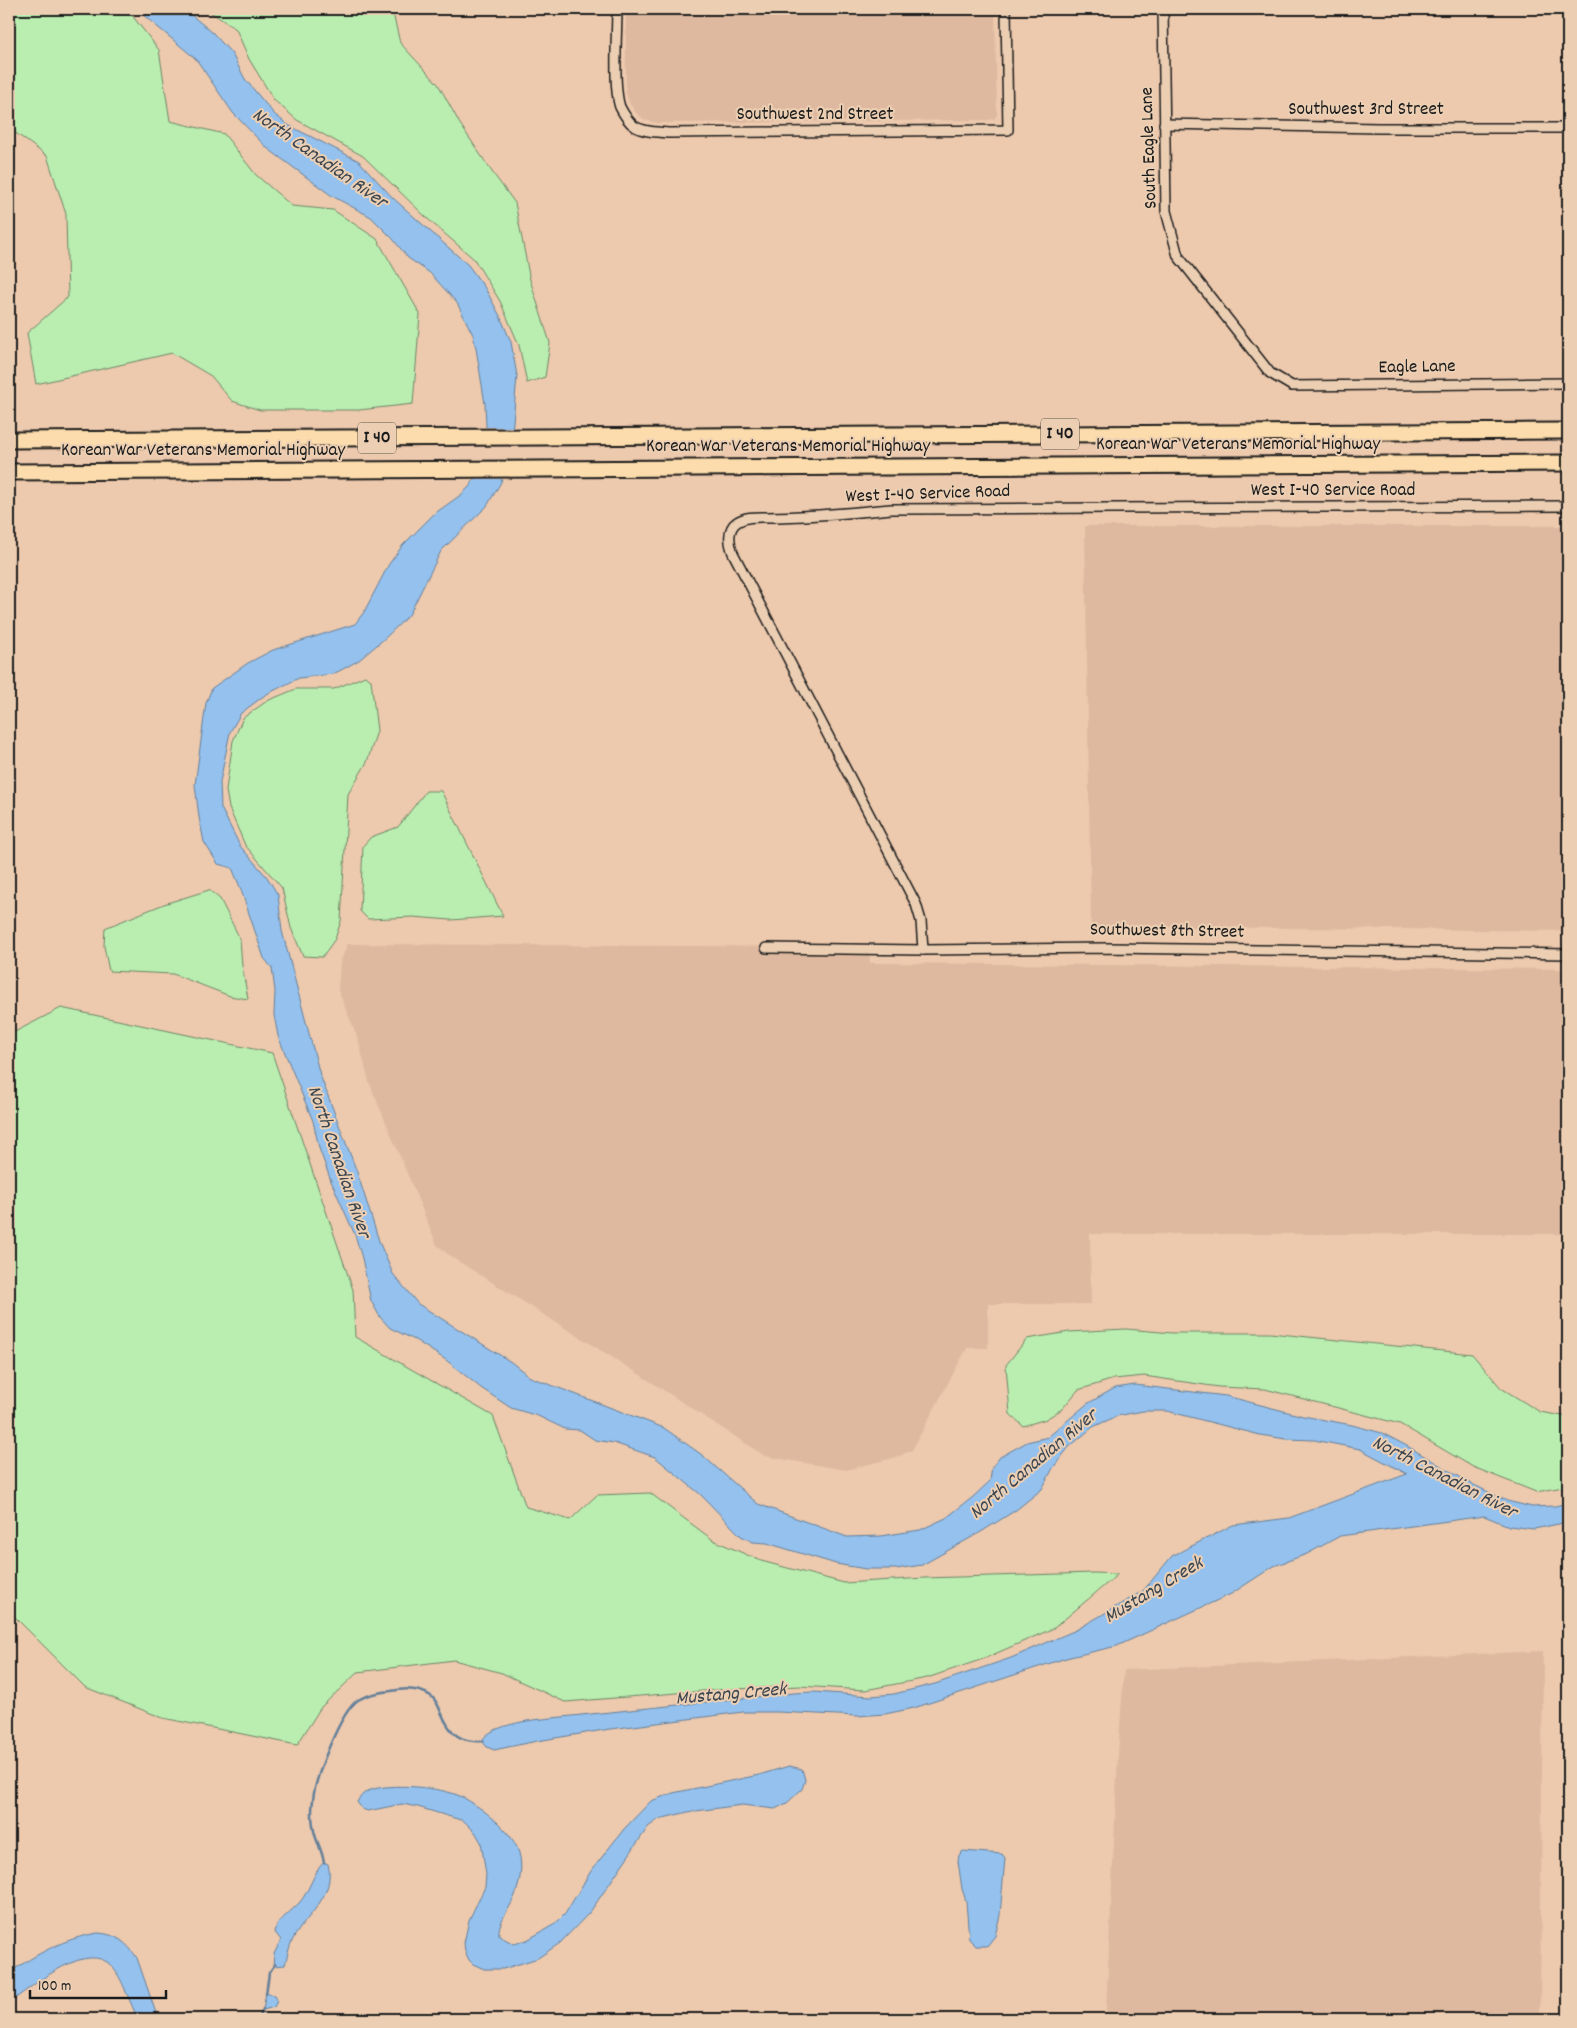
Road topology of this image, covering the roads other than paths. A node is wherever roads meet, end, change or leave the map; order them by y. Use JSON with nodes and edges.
{"nodes":[{"id":1,"x":617,"y":9,"type":"edge"},
{"id":2,"x":1006,"y":9,"type":"edge"},
{"id":3,"x":1163,"y":9,"type":"edge"},
{"id":4,"x":1164,"y":124,"type":"junction"},
{"id":5,"x":1568,"y":128,"type":"edge"},
{"id":6,"x":1270,"y":373,"type":"joint"},
{"id":7,"x":1568,"y":383,"type":"edge"},
{"id":8,"x":1568,"y":431,"type":"edge"},
{"id":9,"x":9,"y":440,"type":"edge"},
{"id":10,"x":1568,"y":463,"type":"edge"},
{"id":11,"x":9,"y":472,"type":"edge"},
{"id":12,"x":1568,"y":506,"type":"edge"},
{"id":13,"x":766,"y":948,"type":"dead end"},
{"id":14,"x":923,"y":950,"type":"junction"},
{"id":15,"x":1568,"y":954,"type":"edge"}],
"edges":[{"from":1,"to":2,"type":"street","name":"Southwest 2nd Street"},
{"from":3,"to":4,"type":"street","name":"South Eagle Lane"},
{"from":4,"to":5,"type":"street","name":"Southwest 3rd Street"},
{"from":4,"to":6,"type":"street","name":"South Eagle Lane"},
{"from":6,"to":7,"type":"street","name":"Eagle Lane"},
{"from":8,"to":9,"type":"highway","name":"Korean War Veterans Memorial Highway","number":"I 40"},
{"from":10,"to":11,"type":"highway","name":"Korean War Veterans Memorial Highway","number":"I 40"},
{"from":12,"to":14,"type":"street","name":"West I-40 Service Road"},
{"from":13,"to":14,"type":"street","name":"Southwest 8th Street"},
{"from":14,"to":15,"type":"street","name":"Southwest 8th Street"}]}
